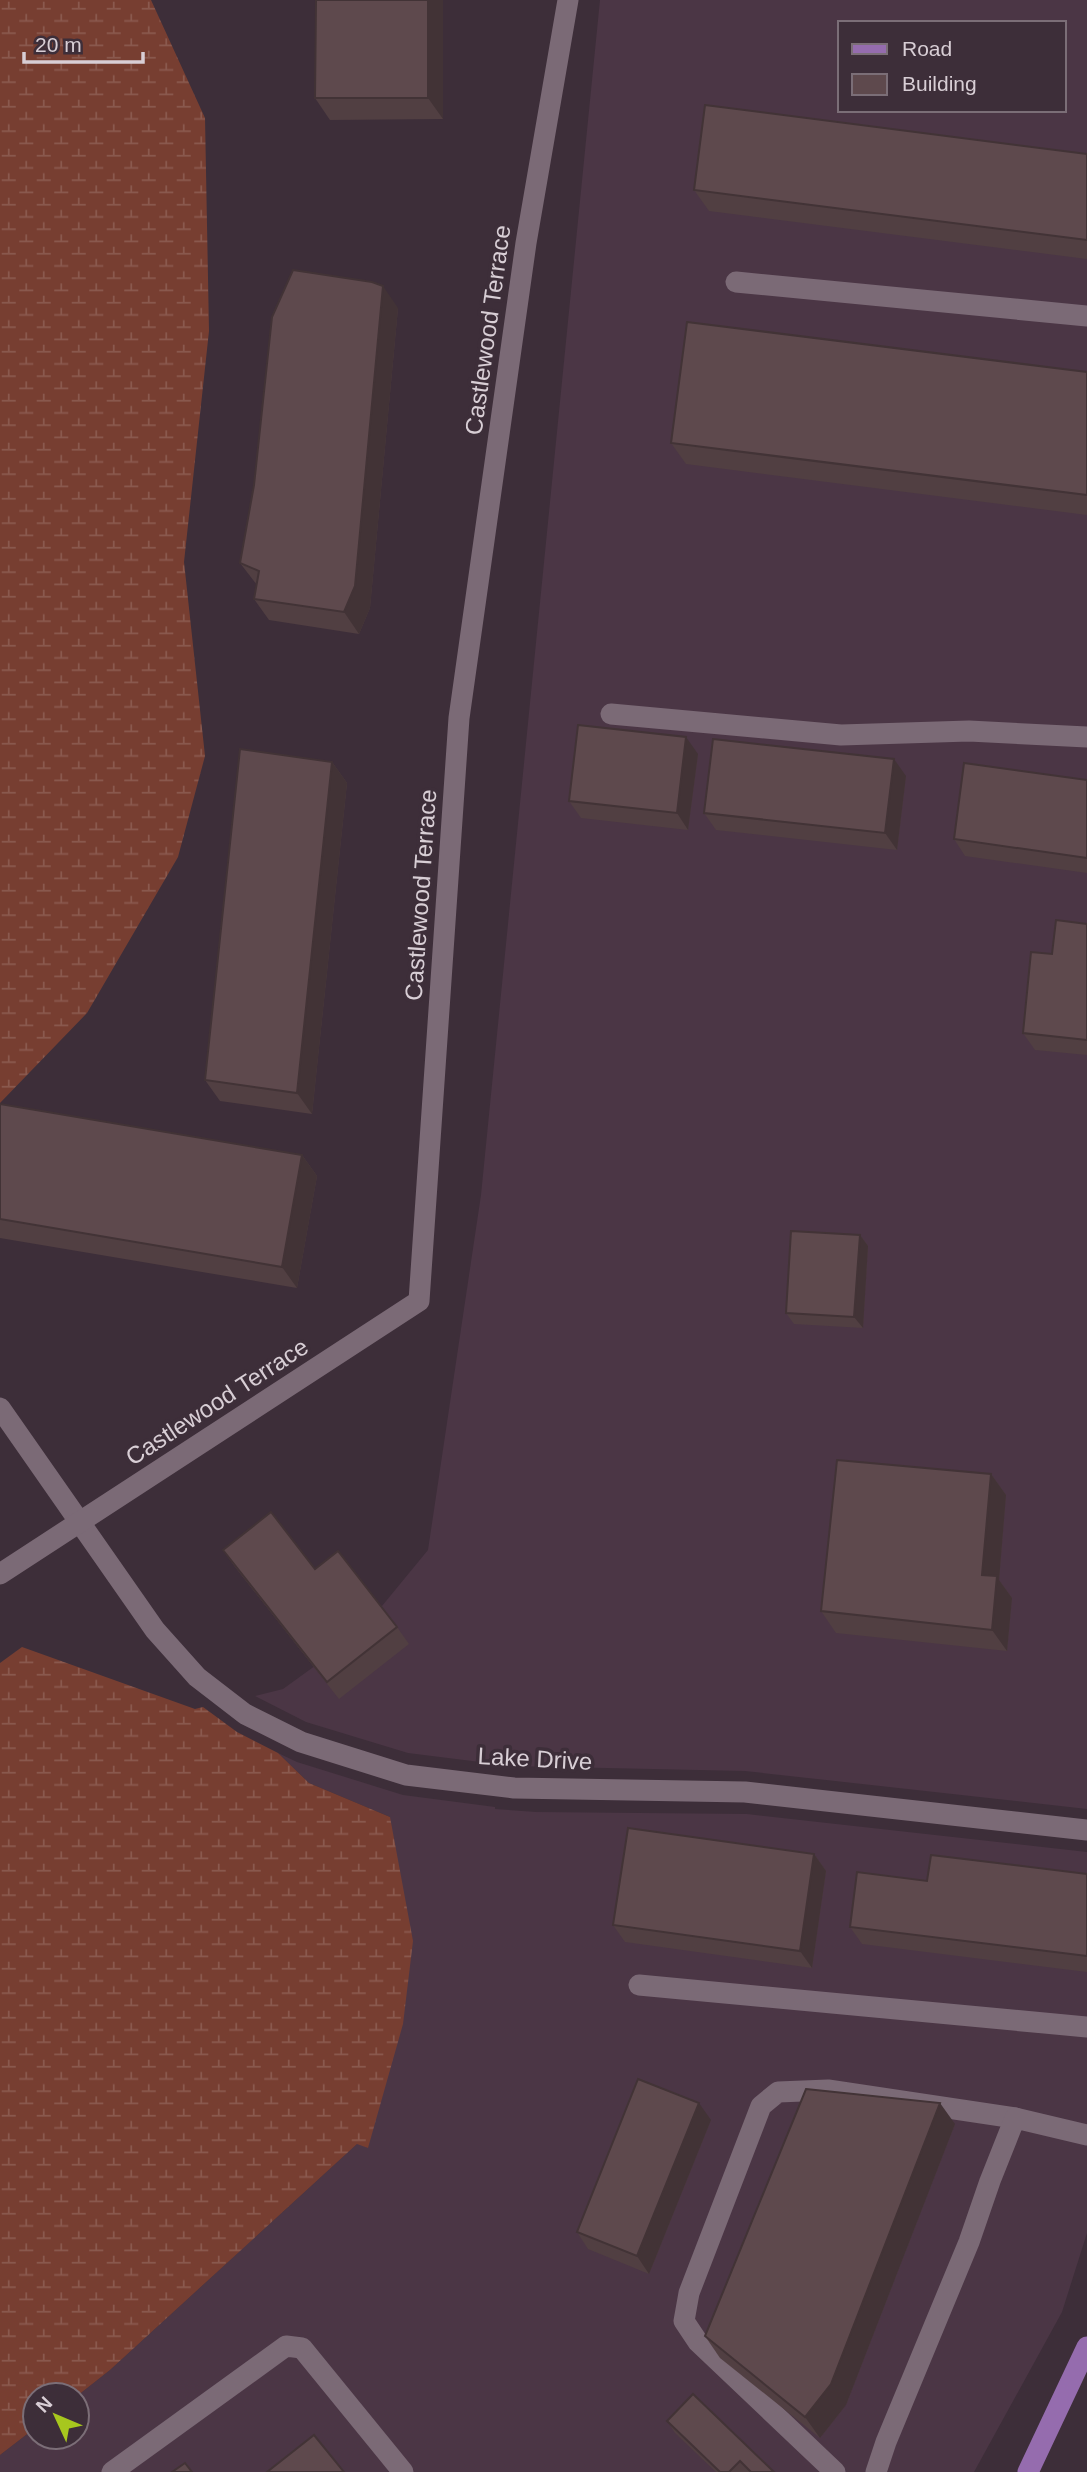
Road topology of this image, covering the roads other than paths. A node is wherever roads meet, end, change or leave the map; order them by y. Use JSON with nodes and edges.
{"nodes":[{"id":1,"x":568,"y":0,"type":"edge"},
{"id":2,"x":736,"y":282,"type":"dead end"},
{"id":3,"x":1087,"y":316,"type":"edge"},
{"id":4,"x":611,"y":714,"type":"dead end"},
{"id":5,"x":1087,"y":737,"type":"edge"},
{"id":6,"x":0,"y":1408,"type":"edge"},
{"id":7,"x":80,"y":1522,"type":"junction"},
{"id":8,"x":0,"y":1574,"type":"edge"},
{"id":9,"x":1087,"y":1830,"type":"edge"},
{"id":10,"x":639,"y":1985,"type":"dead end"},
{"id":11,"x":1087,"y":2027,"type":"edge"},
{"id":12,"x":1015,"y":2118,"type":"junction"},
{"id":13,"x":1087,"y":2135,"type":"edge"},
{"id":14,"x":1087,"y":2347,"type":"edge"},
{"id":15,"x":112,"y":2472,"type":"edge"},
{"id":16,"x":403,"y":2472,"type":"edge"},
{"id":17,"x":835,"y":2472,"type":"edge"},
{"id":18,"x":876,"y":2472,"type":"edge"},
{"id":19,"x":1028,"y":2472,"type":"edge"}],
"edges":[{"from":1,"to":7,"type":"street","name":"Castlewood Terrace"},
{"from":2,"to":3,"type":"street"},
{"from":4,"to":5,"type":"street"},
{"from":6,"to":7,"type":"street","name":"Lake Drive"},
{"from":7,"to":8,"type":"street","name":"Castlewood Terrace"},
{"from":7,"to":9,"type":"street","name":"Lake Drive"},
{"from":10,"to":11,"type":"street"},
{"from":12,"to":13,"type":"street"},
{"from":12,"to":17,"type":"street"},
{"from":12,"to":18,"type":"street"},
{"from":14,"to":19,"type":"main road"},
{"from":15,"to":16,"type":"street"}]}
